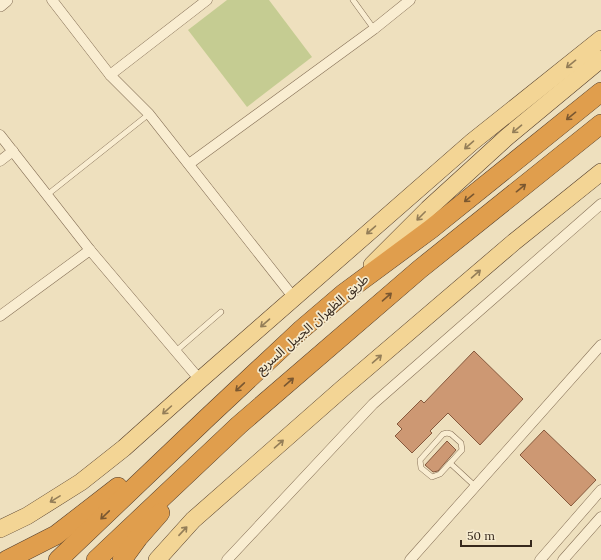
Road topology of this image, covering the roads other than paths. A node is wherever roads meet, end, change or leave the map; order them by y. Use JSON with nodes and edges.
{"nodes":[{"id":1,"x":6,"y":0,"type":"edge"},
{"id":2,"x":52,"y":0,"type":"edge"},
{"id":3,"x":207,"y":0,"type":"edge"},
{"id":4,"x":352,"y":0,"type":"edge"},
{"id":5,"x":410,"y":0,"type":"edge"},
{"id":6,"x":0,"y":5,"type":"edge"},
{"id":7,"x":374,"y":29,"type":"junction"},
{"id":8,"x":601,"y":39,"type":"edge"},
{"id":9,"x":601,"y":59,"type":"edge"},
{"id":10,"x":110,"y":75,"type":"junction"},
{"id":11,"x":601,"y":92,"type":"edge"},
{"id":12,"x":149,"y":114,"type":"junction"},
{"id":13,"x":601,"y":124,"type":"edge"},
{"id":14,"x":0,"y":135,"type":"edge"},
{"id":15,"x":13,"y":151,"type":"junction"},
{"id":16,"x":0,"y":160,"type":"edge"},
{"id":17,"x":188,"y":164,"type":"junction"},
{"id":18,"x":601,"y":172,"type":"edge"},
{"id":19,"x":47,"y":195,"type":"junction"},
{"id":20,"x":601,"y":204,"type":"edge"},
{"id":21,"x":90,"y":250,"type":"junction"},
{"id":22,"x":343,"y":294,"type":"junction"},
{"id":23,"x":294,"y":298,"type":"junction"},
{"id":24,"x":221,"y":312,"type":"dead end"},
{"id":25,"x":0,"y":316,"type":"edge"},
{"id":26,"x":601,"y":345,"type":"edge"},
{"id":27,"x":176,"y":351,"type":"junction"},
{"id":28,"x":200,"y":380,"type":"junction"},
{"id":29,"x":209,"y":416,"type":"junction"},
{"id":30,"x":239,"y":425,"type":"junction"},
{"id":31,"x":450,"y":463,"type":"junction"},
{"id":32,"x":476,"y":487,"type":"junction"},
{"id":33,"x":601,"y":490,"type":"edge"},
{"id":34,"x":601,"y":517,"type":"edge"},
{"id":35,"x":0,"y":529,"type":"edge"},
{"id":36,"x":161,"y":558,"type":"edge"},
{"id":37,"x":7,"y":560,"type":"edge"},
{"id":38,"x":58,"y":560,"type":"edge"},
{"id":39,"x":96,"y":560,"type":"edge"},
{"id":40,"x":122,"y":560,"type":"edge"},
{"id":41,"x":227,"y":560,"type":"edge"},
{"id":42,"x":410,"y":560,"type":"edge"},
{"id":43,"x":540,"y":560,"type":"edge"},
{"id":44,"x":563,"y":560,"type":"edge"}],
"edges":[{"from":1,"to":6,"type":"street"},
{"from":2,"to":10,"type":"street"},
{"from":3,"to":10,"type":"street"},
{"from":4,"to":7,"type":"lane"},
{"from":5,"to":7,"type":"street"},
{"from":7,"to":17,"type":"street"},
{"from":8,"to":23,"type":"main road","one_way":true},
{"from":9,"to":22,"type":"main road","one_way":true},
{"from":10,"to":12,"type":"street"},
{"from":11,"to":22,"type":"highway","name":"طريق الظهران الجبيل السريع","one_way":true},
{"from":12,"to":17,"type":"street"},
{"from":12,"to":19,"type":"lane"},
{"from":30,"to":13,"type":"highway","one_way":true},
{"from":14,"to":15,"type":"street"},
{"from":15,"to":16,"type":"street"},
{"from":15,"to":19,"type":"street"},
{"from":17,"to":23,"type":"street"},
{"from":36,"to":18,"type":"main road","one_way":true},
{"from":19,"to":21,"type":"street"},
{"from":20,"to":41,"type":"street"},
{"from":21,"to":25,"type":"street"},
{"from":21,"to":27,"type":"street"},
{"from":22,"to":29,"type":"highway","name":"طريق الظهران الجبيل السريع","one_way":true},
{"from":23,"to":28,"type":"main road","one_way":true},
{"from":24,"to":27,"type":"lane"},
{"from":26,"to":32,"type":"street"},
{"from":27,"to":28,"type":"street"},
{"from":28,"to":35,"type":"main road","one_way":true},
{"from":29,"to":37,"type":"highway"},
{"from":29,"to":38,"type":"highway","name":"طريق الظهران الجبيل السريع","one_way":true},
{"from":30,"to":39,"type":"highway"},
{"from":30,"to":40,"type":"highway"},
{"from":31,"to":31,"type":"lane"},
{"from":31,"to":32,"type":"lane"},
{"from":32,"to":42,"type":"street"},
{"from":33,"to":43,"type":"street"},
{"from":34,"to":44,"type":"street"}]}
